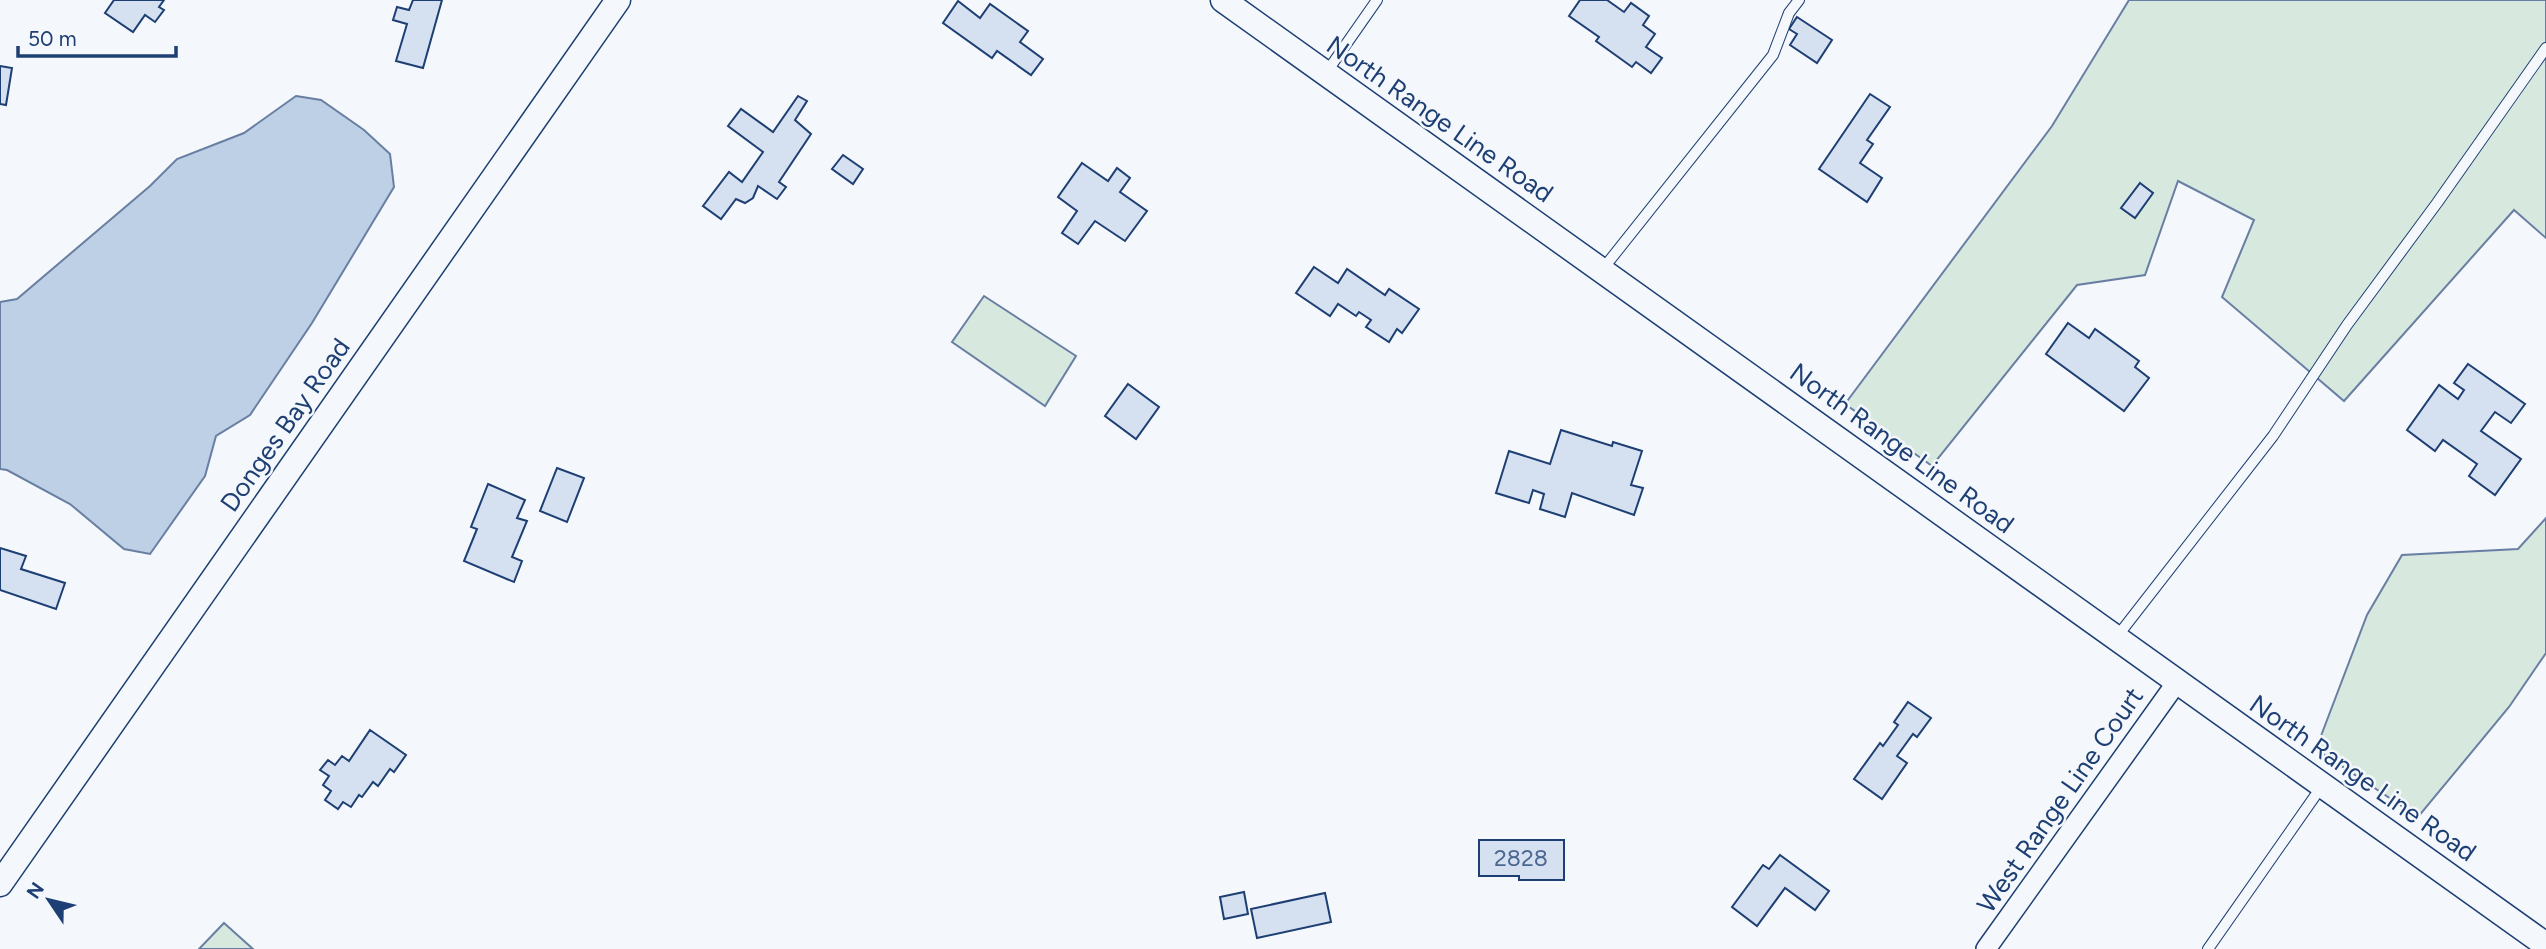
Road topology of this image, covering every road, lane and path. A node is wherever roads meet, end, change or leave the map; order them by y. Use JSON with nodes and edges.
{"nodes":[{"id":1,"x":618,"y":0,"type":"edge"},
{"id":2,"x":1223,"y":0,"type":"edge"},
{"id":3,"x":1377,"y":0,"type":"edge"},
{"id":4,"x":1799,"y":0,"type":"edge"},
{"id":5,"x":2546,"y":48,"type":"edge"},
{"id":6,"x":1326,"y":73,"type":"junction"},
{"id":7,"x":1602,"y":271,"type":"junction"},
{"id":8,"x":2116,"y":638,"type":"junction"},
{"id":9,"x":2177,"y":682,"type":"junction"},
{"id":10,"x":2322,"y":786,"type":"junction"},
{"id":11,"x":9,"y":856,"type":"edge"},
{"id":12,"x":0,"y":884,"type":"edge"},
{"id":13,"x":2546,"y":945,"type":"edge"},
{"id":14,"x":1986,"y":949,"type":"edge"},
{"id":15,"x":2208,"y":949,"type":"edge"}],
"edges":[{"from":1,"to":11,"type":"street","name":"Donges Bay Road"},
{"from":2,"to":6,"type":"street","name":"North Range Line Road"},
{"from":3,"to":6,"type":"lane"},
{"from":4,"to":7,"type":"lane"},
{"from":5,"to":8,"type":"lane"},
{"from":6,"to":7,"type":"street","name":"North Range Line Road"},
{"from":7,"to":8,"type":"street","name":"North Range Line Road"},
{"from":8,"to":9,"type":"street","name":"North Range Line Road"},
{"from":9,"to":10,"type":"street","name":"North Range Line Road"},
{"from":9,"to":14,"type":"street","name":"West Range Line Court"},
{"from":10,"to":13,"type":"street","name":"North Range Line Road"},
{"from":10,"to":15,"type":"lane"},
{"from":11,"to":12,"type":"street","name":"Donges Bay Road"}]}
